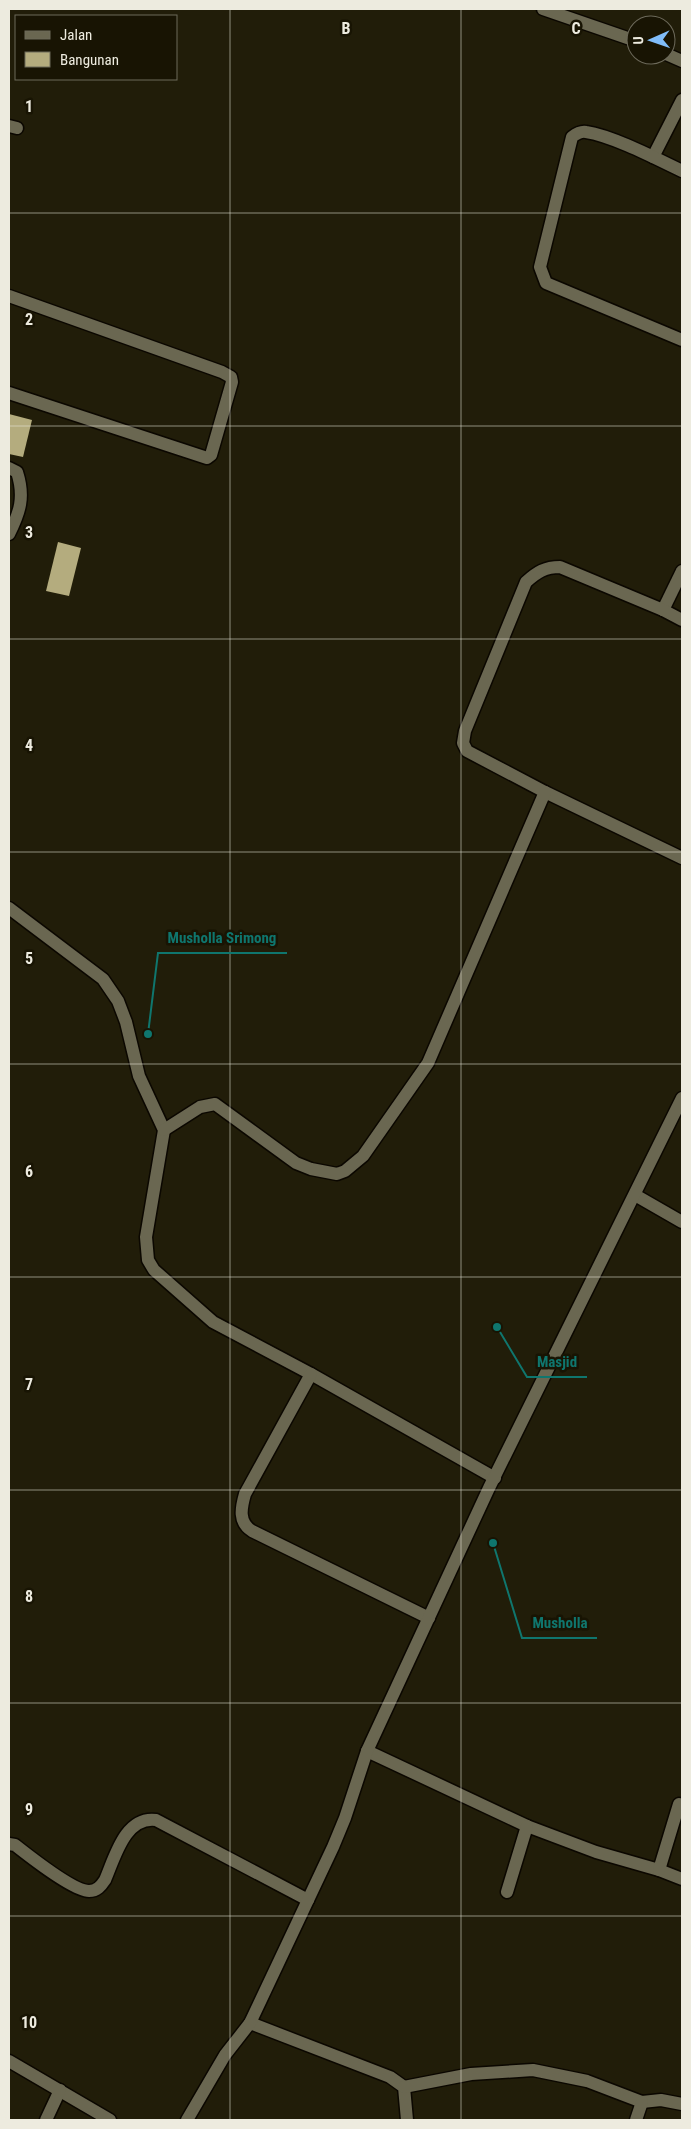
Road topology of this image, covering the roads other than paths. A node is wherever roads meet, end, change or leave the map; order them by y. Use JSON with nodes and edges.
{"nodes":[{"id":1,"x":543,"y":9,"type":"edge"},
{"id":2,"x":626,"y":38,"type":"edge"},
{"id":3,"x":682,"y":100,"type":"edge"},
{"id":4,"x":653,"y":157,"type":"junction"},
{"id":5,"x":682,"y":171,"type":"edge"},
{"id":6,"x":9,"y":296,"type":"edge"},
{"id":7,"x":682,"y":340,"type":"edge"},
{"id":8,"x":9,"y":394,"type":"edge"},
{"id":9,"x":9,"y":468,"type":"edge"},
{"id":10,"x":9,"y":534,"type":"edge"},
{"id":11,"x":682,"y":571,"type":"edge"},
{"id":12,"x":662,"y":610,"type":"junction"},
{"id":13,"x":682,"y":620,"type":"edge"},
{"id":14,"x":545,"y":792,"type":"junction"},
{"id":15,"x":682,"y":858,"type":"edge"},
{"id":16,"x":9,"y":908,"type":"edge"},
{"id":17,"x":682,"y":1098,"type":"edge"},
{"id":18,"x":164,"y":1130,"type":"junction"},
{"id":19,"x":634,"y":1195,"type":"junction"},
{"id":20,"x":682,"y":1222,"type":"edge"},
{"id":21,"x":311,"y":1374,"type":"junction"},
{"id":22,"x":494,"y":1478,"type":"junction"},
{"id":23,"x":429,"y":1618,"type":"junction"},
{"id":24,"x":367,"y":1751,"type":"junction"},
{"id":25,"x":679,"y":1804,"type":"dead end"},
{"id":26,"x":526,"y":1826,"type":"junction"},
{"id":27,"x":9,"y":1844,"type":"edge"},
{"id":28,"x":659,"y":1870,"type":"junction"},
{"id":29,"x":682,"y":1880,"type":"edge"},
{"id":30,"x":507,"y":1892,"type":"dead end"},
{"id":31,"x":308,"y":1900,"type":"junction"},
{"id":32,"x":250,"y":2023,"type":"junction"},
{"id":33,"x":9,"y":2061,"type":"edge"},
{"id":34,"x":404,"y":2087,"type":"junction"},
{"id":35,"x":60,"y":2090,"type":"junction"},
{"id":36,"x":642,"y":2102,"type":"junction"},
{"id":37,"x":682,"y":2104,"type":"edge"},
{"id":38,"x":46,"y":2120,"type":"edge"},
{"id":39,"x":110,"y":2120,"type":"edge"},
{"id":40,"x":187,"y":2120,"type":"edge"},
{"id":41,"x":407,"y":2120,"type":"edge"},
{"id":42,"x":636,"y":2120,"type":"edge"}],
"edges":[{"from":1,"to":2,"type":"street"},
{"from":3,"to":4,"type":"street"},
{"from":4,"to":5,"type":"street"},
{"from":4,"to":7,"type":"street"},
{"from":6,"to":8,"type":"street"},
{"from":9,"to":10,"type":"street"},
{"from":11,"to":12,"type":"street"},
{"from":12,"to":13,"type":"street"},
{"from":12,"to":14,"type":"street"},
{"from":14,"to":15,"type":"street"},
{"from":14,"to":18,"type":"street"},
{"from":16,"to":18,"type":"street"},
{"from":17,"to":19,"type":"street"},
{"from":18,"to":21,"type":"street"},
{"from":19,"to":20,"type":"street"},
{"from":19,"to":22,"type":"street"},
{"from":21,"to":22,"type":"street"},
{"from":21,"to":23,"type":"street"},
{"from":22,"to":23,"type":"street"},
{"from":23,"to":24,"type":"street"},
{"from":24,"to":26,"type":"street"},
{"from":24,"to":31,"type":"street"},
{"from":25,"to":28,"type":"street"},
{"from":26,"to":28,"type":"street"},
{"from":26,"to":30,"type":"street"},
{"from":27,"to":31,"type":"street"},
{"from":28,"to":29,"type":"street"},
{"from":31,"to":32,"type":"street"},
{"from":32,"to":34,"type":"street"},
{"from":32,"to":40,"type":"street"},
{"from":33,"to":35,"type":"street"},
{"from":34,"to":36,"type":"street"},
{"from":34,"to":41,"type":"street"},
{"from":35,"to":38,"type":"street"},
{"from":35,"to":39,"type":"street"},
{"from":36,"to":37,"type":"street"},
{"from":36,"to":42,"type":"street"}]}
